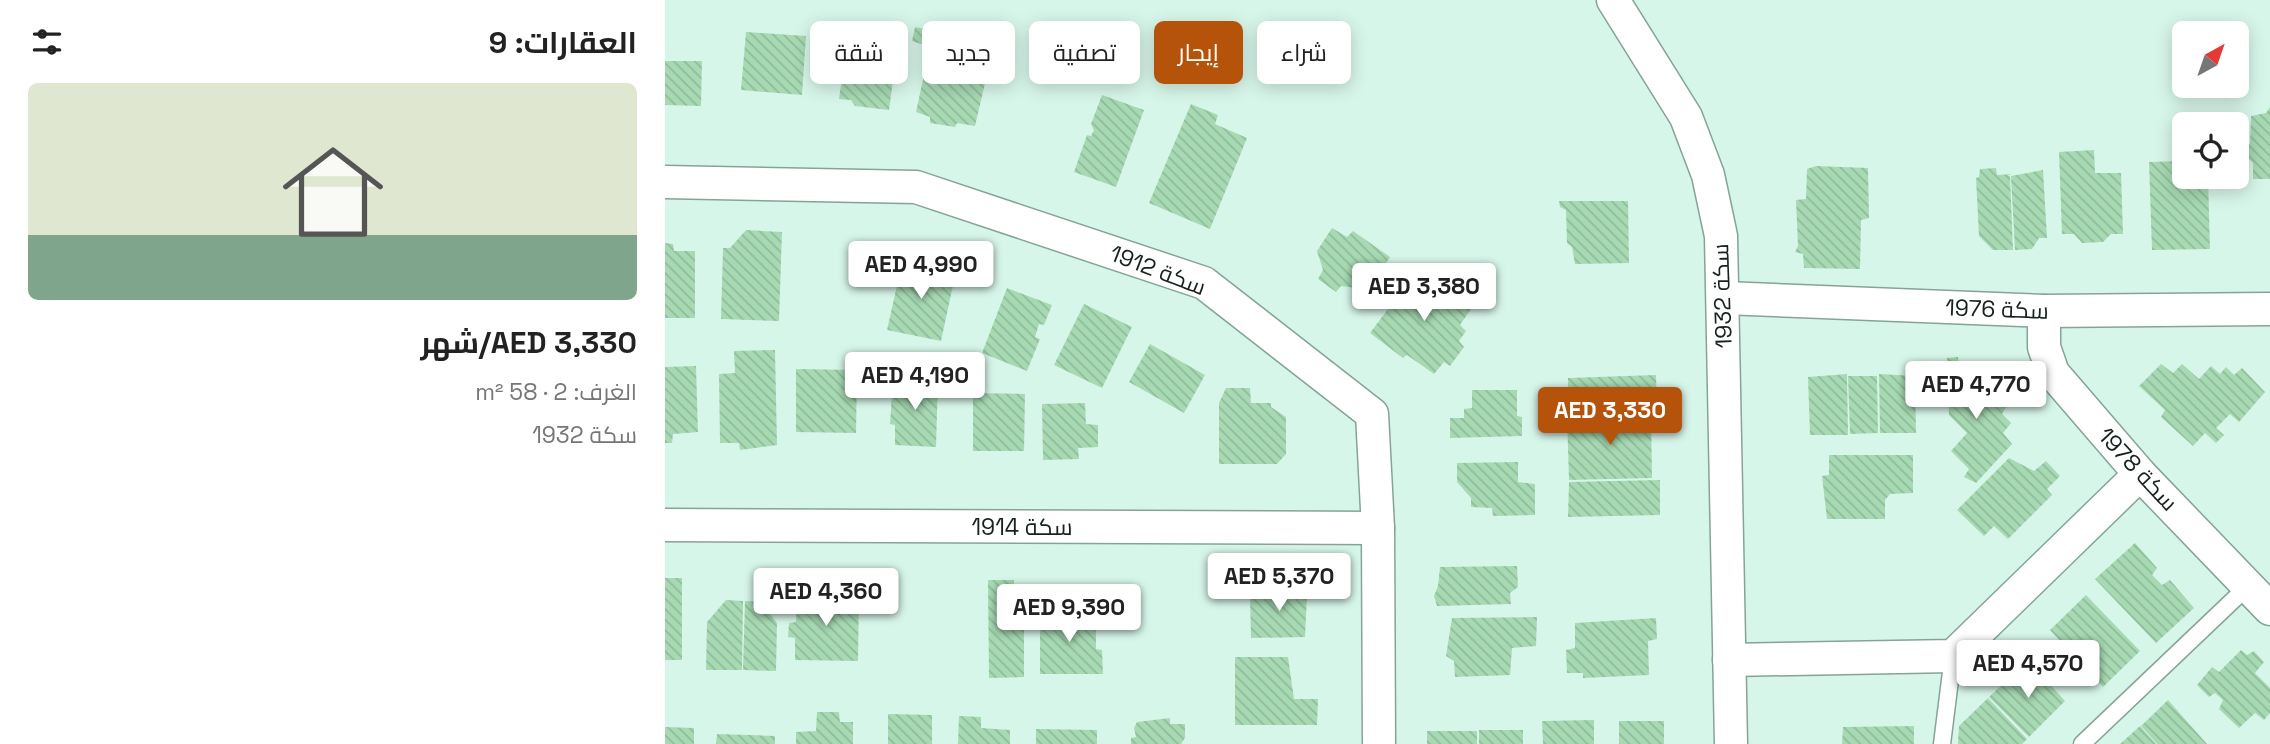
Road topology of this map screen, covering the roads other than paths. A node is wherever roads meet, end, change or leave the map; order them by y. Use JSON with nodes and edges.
{"nodes":[{"id":1,"x":1613,"y":0,"type":"edge"},
{"id":2,"x":665,"y":182,"type":"edge"},
{"id":3,"x":1725,"y":298,"type":"junction"},
{"id":4,"x":2270,"y":309,"type":"edge"},
{"id":5,"x":2044,"y":311,"type":"junction"},
{"id":6,"x":2140,"y":474,"type":"junction"},
{"id":7,"x":665,"y":526,"type":"edge"},
{"id":8,"x":1378,"y":528,"type":"junction"},
{"id":9,"x":2248,"y":586,"type":"junction"},
{"id":10,"x":2270,"y":609,"type":"edge"},
{"id":11,"x":1953,"y":656,"type":"junction"},
{"id":12,"x":1729,"y":660,"type":"junction"},
{"id":13,"x":1379,"y":744,"type":"edge"},
{"id":14,"x":1731,"y":744,"type":"edge"},
{"id":15,"x":1942,"y":744,"type":"edge"},
{"id":16,"x":2082,"y":744,"type":"edge"}],
"edges":[{"from":1,"to":3,"type":"street","name":"سكة 1932"},
{"from":2,"to":8,"type":"street","name":"سكة 1912"},
{"from":3,"to":5,"type":"street","name":"سكة 1976"},
{"from":3,"to":12,"type":"street","name":"سكة 1932"},
{"from":4,"to":5,"type":"street","name":"سكة 1976"},
{"from":5,"to":6,"type":"street","name":"سكة 1978"},
{"from":6,"to":9,"type":"street","name":"سكة 1978"},
{"from":6,"to":11,"type":"street"},
{"from":7,"to":8,"type":"street","name":"سكة 1914"},
{"from":8,"to":13,"type":"street","name":"سكة 1912"},
{"from":9,"to":10,"type":"street","name":"سكة 1978"},
{"from":9,"to":16,"type":"lane"},
{"from":11,"to":12,"type":"street"},
{"from":11,"to":15,"type":"lane"},
{"from":12,"to":14,"type":"street","name":"سكة 1932"}]}
